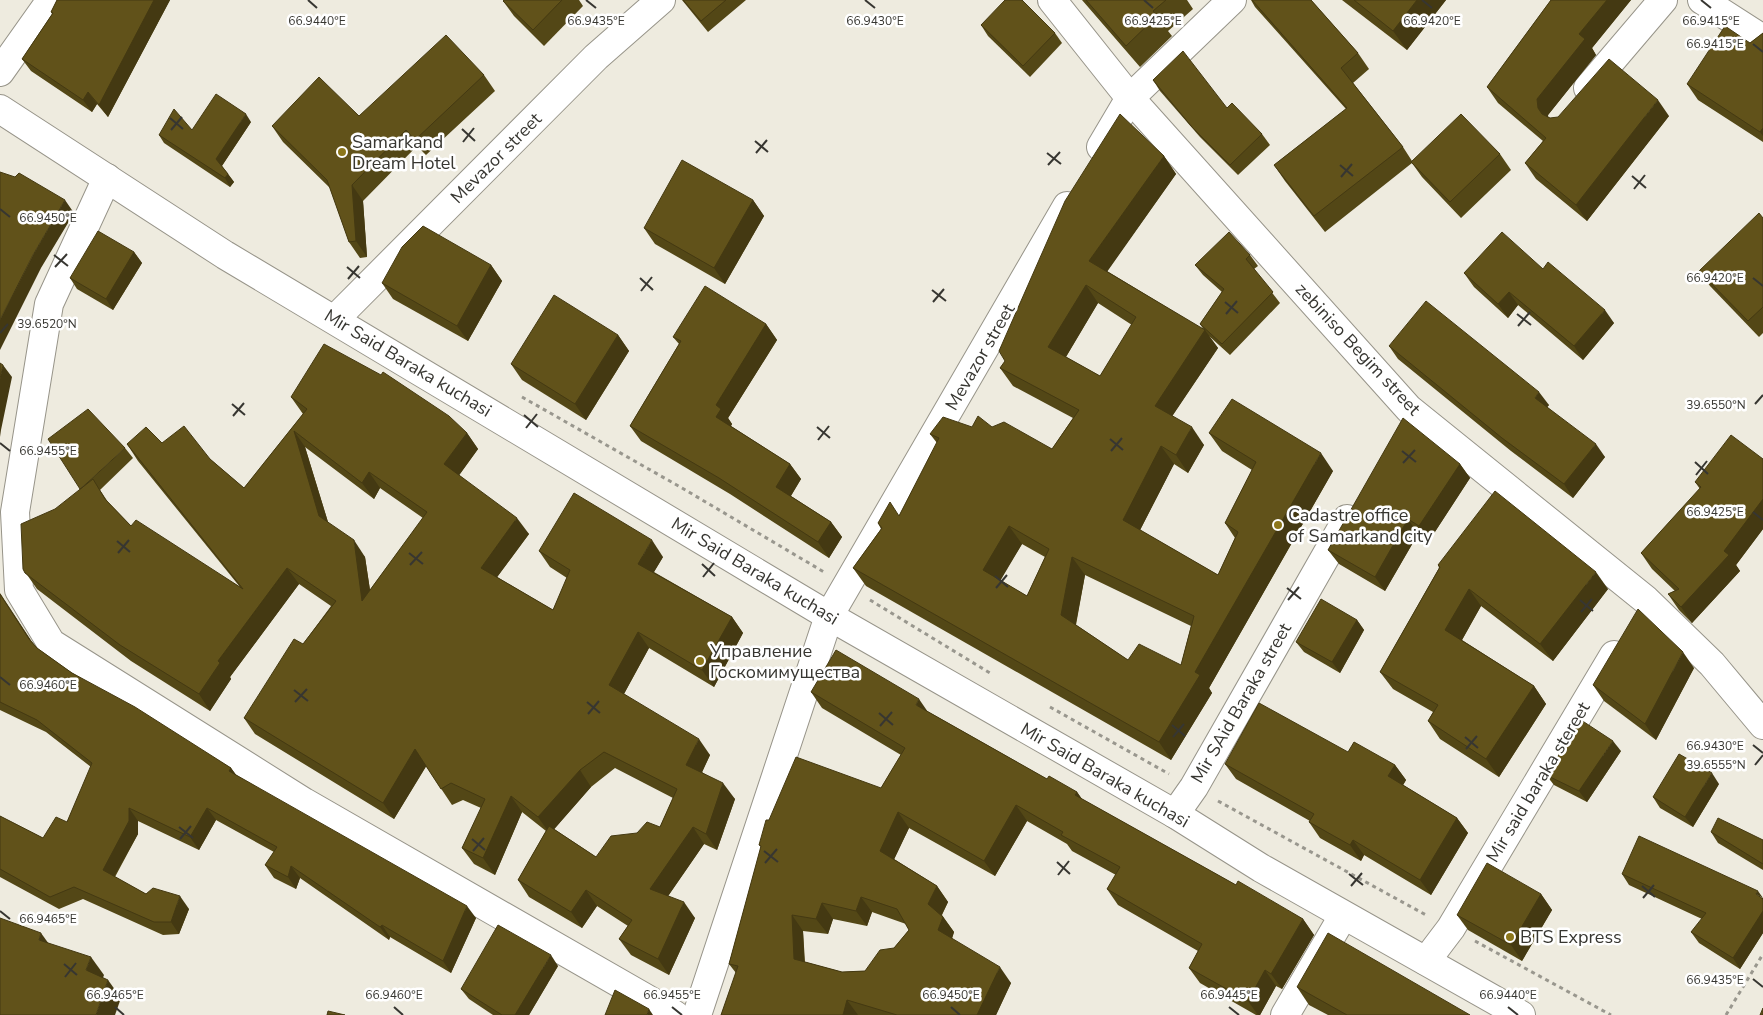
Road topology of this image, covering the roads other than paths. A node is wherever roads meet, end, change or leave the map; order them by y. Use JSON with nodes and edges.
{"nodes":[{"id":1,"x":51,"y":0,"type":"edge"},
{"id":2,"x":661,"y":0,"type":"edge"},
{"id":3,"x":1052,"y":0,"type":"edge"},
{"id":4,"x":1232,"y":0,"type":"edge"},
{"id":5,"x":1663,"y":0,"type":"edge"},
{"id":6,"x":1702,"y":0,"type":"edge"},
{"id":7,"x":1763,"y":39,"type":"edge"},
{"id":8,"x":0,"y":72,"type":"edge"},
{"id":9,"x":1130,"y":98,"type":"junction"},
{"id":10,"x":0,"y":109,"type":"edge"},
{"id":11,"x":1569,"y":111,"type":"edge"},
{"id":12,"x":107,"y":178,"type":"junction"},
{"id":13,"x":334,"y":319,"type":"junction"},
{"id":14,"x":1409,"y":409,"type":"junction"},
{"id":15,"x":1394,"y":434,"type":"edge"},
{"id":16,"x":1360,"y":495,"type":"edge"},
{"id":17,"x":1646,"y":600,"type":"junction"},
{"id":18,"x":829,"y":616,"type":"junction"},
{"id":19,"x":1763,"y":724,"type":"edge"},
{"id":20,"x":1175,"y":814,"type":"junction"},
{"id":21,"x":1344,"y":916,"type":"junction"},
{"id":22,"x":1426,"y":961,"type":"junction"},
{"id":23,"x":675,"y":1015,"type":"edge"},
{"id":24,"x":696,"y":1015,"type":"edge"},
{"id":25,"x":1286,"y":1015,"type":"edge"},
{"id":26,"x":1520,"y":1015,"type":"edge"}],
"edges":[{"from":1,"to":8,"type":"street"},
{"from":2,"to":13,"type":"street","name":"Mevazor street"},
{"from":3,"to":9,"type":"street","name":"zebiniso Begim street"},
{"from":4,"to":9,"type":"street","name":"Mevazor street"},
{"from":5,"to":11,"type":"street"},
{"from":6,"to":7,"type":"street"},
{"from":9,"to":14,"type":"street","name":"zebiniso Begim street"},
{"from":9,"to":18,"type":"street","name":"Mevazor street"},
{"from":10,"to":12,"type":"street","name":"Mir Said Baraka kuchasi"},
{"from":12,"to":13,"type":"street","name":"Mir Said Baraka kuchasi"},
{"from":12,"to":23,"type":"street"},
{"from":13,"to":18,"type":"street","name":"Mir Said Baraka kuchasi"},
{"from":14,"to":15,"type":"street"},
{"from":14,"to":17,"type":"street","name":"zebiniso Begim street"},
{"from":16,"to":20,"type":"street","name":"Mir SAid Baraka street"},
{"from":17,"to":19,"type":"street","name":"zebiniso Begim street"},
{"from":17,"to":22,"type":"street","name":"Mir said baraka stereet"},
{"from":18,"to":20,"type":"street","name":"Mir Said Baraka kuchasi"},
{"from":18,"to":24,"type":"street","name":"Mevazor street"},
{"from":20,"to":21,"type":"street","name":"Mir Said Baraka kuchasi"},
{"from":21,"to":22,"type":"street","name":"Mir Said Baraka kuchasi"},
{"from":21,"to":25,"type":"street"},
{"from":22,"to":26,"type":"street","name":"Mir Said Baraka kuchasi"}]}
